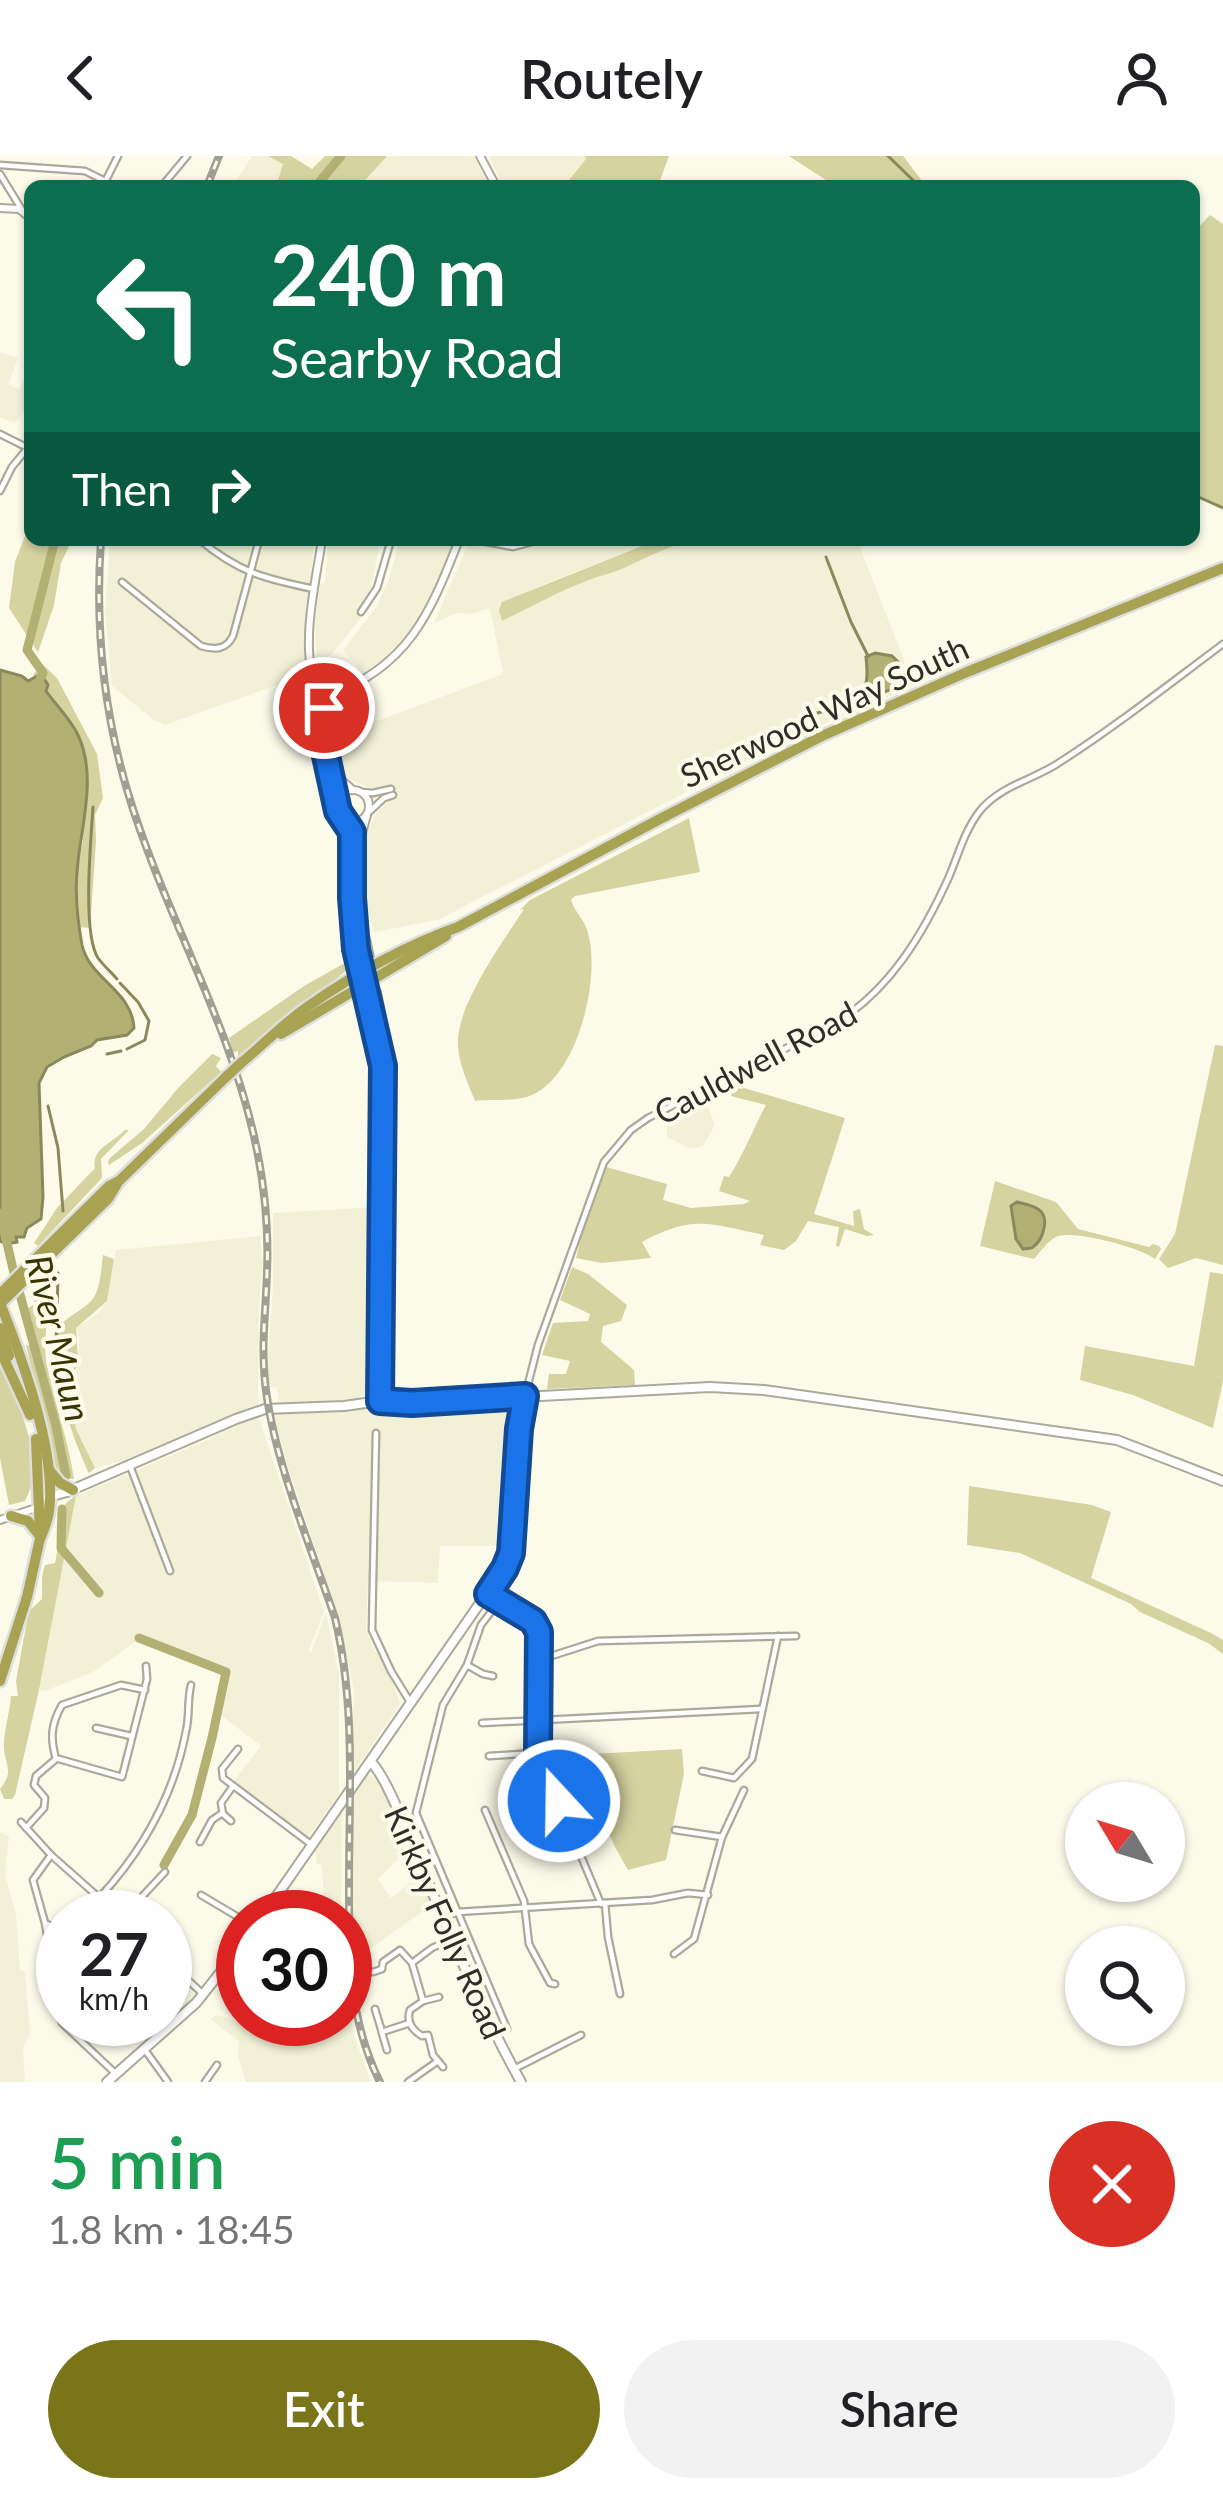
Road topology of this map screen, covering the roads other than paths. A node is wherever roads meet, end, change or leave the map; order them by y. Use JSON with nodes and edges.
{"nodes":[{"id":1,"x":187,"y":156,"type":"edge"},
{"id":2,"x":0,"y":165,"type":"edge"},
{"id":3,"x":0,"y":174,"type":"edge"},
{"id":4,"x":98,"y":180,"type":"edge"},
{"id":5,"x":168,"y":180,"type":"edge"},
{"id":6,"x":24,"y":210,"type":"edge"},
{"id":7,"x":24,"y":452,"type":"edge"},
{"id":8,"x":0,"y":491,"type":"edge"},
{"id":9,"x":207,"y":546,"type":"edge"},
{"id":10,"x":257,"y":546,"type":"edge"},
{"id":11,"x":321,"y":546,"type":"edge"},
{"id":12,"x":390,"y":546,"type":"edge"},
{"id":13,"x":457,"y":546,"type":"edge"},
{"id":14,"x":1223,"y":568,"type":"edge"},
{"id":15,"x":249,"y":574,"type":"junction"},
{"id":16,"x":122,"y":582,"type":"dead end"},
{"id":17,"x":314,"y":589,"type":"junction"},
{"id":18,"x":361,"y":612,"type":"dead end"},
{"id":19,"x":1223,"y":644,"type":"edge"},
{"id":20,"x":324,"y":696,"type":"junction"},
{"id":21,"x":329,"y":769,"type":"junction"},
{"id":22,"x":357,"y":791,"type":"junction"},
{"id":23,"x":337,"y":805,"type":"junction"},
{"id":24,"x":368,"y":814,"type":"junction"},
{"id":25,"x":343,"y":819,"type":"junction"},
{"id":26,"x":358,"y":912,"type":"joint"},
{"id":27,"x":458,"y":927,"type":"junction"},
{"id":28,"x":368,"y":977,"type":"junction"},
{"id":29,"x":267,"y":1042,"type":"junction"},
{"id":30,"x":376,"y":1045,"type":"joint"},
{"id":31,"x":383,"y":1066,"type":"junction"},
{"id":32,"x":8,"y":1291,"type":"edge"},
{"id":33,"x":0,"y":1328,"type":"edge"},
{"id":34,"x":0,"y":1350,"type":"edge"},
{"id":35,"x":16,"y":1382,"type":"junction"},
{"id":36,"x":525,"y":1396,"type":"junction"},
{"id":37,"x":380,"y":1401,"type":"junction"},
{"id":38,"x":376,"y":1433,"type":"dead end"},
{"id":39,"x":130,"y":1466,"type":"junction"},
{"id":40,"x":48,"y":1468,"type":"junction"},
{"id":41,"x":1223,"y":1481,"type":"edge"},
{"id":42,"x":70,"y":1491,"type":"junction"},
{"id":43,"x":45,"y":1501,"type":"junction"},
{"id":44,"x":11,"y":1516,"type":"edge"},
{"id":45,"x":40,"y":1538,"type":"junction"},
{"id":46,"x":170,"y":1571,"type":"dead end"},
{"id":47,"x":488,"y":1594,"type":"junction"},
{"id":48,"x":500,"y":1600,"type":"junction"},
{"id":49,"x":778,"y":1636,"type":"junction"},
{"id":50,"x":796,"y":1636,"type":"dead end"},
{"id":51,"x":539,"y":1660,"type":"junction"},
{"id":52,"x":466,"y":1665,"type":"junction"},
{"id":53,"x":146,"y":1666,"type":"dead end"},
{"id":54,"x":493,"y":1676,"type":"dead end"},
{"id":55,"x":0,"y":1681,"type":"edge"},
{"id":56,"x":192,"y":1689,"type":"dead end"},
{"id":57,"x":145,"y":1690,"type":"junction"},
{"id":58,"x":410,"y":1702,"type":"junction"},
{"id":59,"x":761,"y":1709,"type":"junction"},
{"id":60,"x":537,"y":1720,"type":"junction"},
{"id":61,"x":482,"y":1723,"type":"dead end"},
{"id":62,"x":96,"y":1728,"type":"dead end"},
{"id":63,"x":133,"y":1736,"type":"junction"},
{"id":64,"x":231,"y":1743,"type":"dead end"},
{"id":65,"x":238,"y":1749,"type":"junction"},
{"id":66,"x":538,"y":1753,"type":"junction"},
{"id":67,"x":245,"y":1755,"type":"dead end"},
{"id":68,"x":489,"y":1756,"type":"dead end"},
{"id":69,"x":56,"y":1759,"type":"junction"},
{"id":70,"x":372,"y":1763,"type":"junction"},
{"id":71,"x":702,"y":1771,"type":"dead end"},
{"id":72,"x":233,"y":1785,"type":"junction"},
{"id":73,"x":744,"y":1790,"type":"dead end"},
{"id":74,"x":485,"y":1810,"type":"dead end"},
{"id":75,"x":223,"y":1814,"type":"junction"},
{"id":76,"x":231,"y":1821,"type":"dead end"},
{"id":77,"x":675,"y":1830,"type":"dead end"},
{"id":78,"x":722,"y":1838,"type":"junction"},
{"id":79,"x":200,"y":1842,"type":"dead end"},
{"id":80,"x":312,"y":1845,"type":"junction"},
{"id":81,"x":51,"y":1855,"type":"junction"},
{"id":82,"x":165,"y":1872,"type":"dead end"},
{"id":83,"x":92,"y":1890,"type":"edge"},
{"id":84,"x":106,"y":1890,"type":"edge"},
{"id":85,"x":148,"y":1890,"type":"edge"},
{"id":86,"x":281,"y":1890,"type":"edge"},
{"id":87,"x":36,"y":1891,"type":"edge"},
{"id":88,"x":201,"y":1895,"type":"dead end"},
{"id":89,"x":708,"y":1895,"type":"junction"},
{"id":90,"x":603,"y":1903,"type":"junction"},
{"id":91,"x":216,"y":1904,"type":"edge"},
{"id":92,"x":525,"y":1908,"type":"junction"},
{"id":93,"x":457,"y":1912,"type":"junction"},
{"id":94,"x":444,"y":1918,"type":"junction"},
{"id":95,"x":453,"y":1938,"type":"junction"},
{"id":96,"x":674,"y":1954,"type":"dead end"},
{"id":97,"x":412,"y":1963,"type":"junction"},
{"id":98,"x":373,"y":1972,"type":"dead end"},
{"id":99,"x":216,"y":1978,"type":"edge"},
{"id":100,"x":192,"y":1984,"type":"edge"},
{"id":101,"x":555,"y":1984,"type":"dead end"},
{"id":102,"x":203,"y":1994,"type":"junction"},
{"id":103,"x":620,"y":1994,"type":"dead end"},
{"id":104,"x":439,"y":1996,"type":"dead end"},
{"id":105,"x":423,"y":2001,"type":"junction"},
{"id":106,"x":375,"y":2008,"type":"dead end"},
{"id":107,"x":410,"y":2024,"type":"junction"},
{"id":108,"x":507,"y":2029,"type":"dead end"},
{"id":109,"x":382,"y":2032,"type":"junction"},
{"id":110,"x":438,"y":2032,"type":"dead end"},
{"id":111,"x":428,"y":2035,"type":"junction"},
{"id":112,"x":581,"y":2035,"type":"dead end"},
{"id":113,"x":87,"y":2046,"type":"edge"},
{"id":114,"x":145,"y":2050,"type":"junction"},
{"id":115,"x":387,"y":2050,"type":"dead end"},
{"id":116,"x":217,"y":2065,"type":"dead end"},
{"id":117,"x":514,"y":2069,"type":"junction"},
{"id":118,"x":116,"y":2074,"type":"junction"},
{"id":119,"x":106,"y":2082,"type":"edge"},
{"id":120,"x":168,"y":2082,"type":"edge"},
{"id":121,"x":206,"y":2082,"type":"edge"},
{"id":122,"x":408,"y":2082,"type":"edge"},
{"id":123,"x":521,"y":2082,"type":"edge"}],
"edges":[{"from":1,"to":5,"type":"street"},
{"from":2,"to":4,"type":"street"},
{"from":3,"to":6,"type":"street"},
{"from":7,"to":8,"type":"street"},
{"from":9,"to":15,"type":"street"},
{"from":10,"to":15,"type":"street"},
{"from":11,"to":17,"type":"street"},
{"from":12,"to":18,"type":"street"},
{"from":13,"to":20,"type":"street"},
{"from":14,"to":27,"type":"highway","name":"Sherwood Way South"},
{"from":15,"to":16,"type":"street"},
{"from":15,"to":17,"type":"street"},
{"from":17,"to":20,"type":"street"},
{"from":19,"to":36,"type":"street","name":"Cauldwell Road"},
{"from":20,"to":21,"type":"street"},
{"from":21,"to":22,"type":"street"},
{"from":21,"to":23,"type":"street"},
{"from":22,"to":23,"type":"street"},
{"from":22,"to":24,"type":"street"},
{"from":22,"to":24,"type":"street"},
{"from":23,"to":25,"type":"street"},
{"from":24,"to":25,"type":"street"},
{"from":24,"to":26,"type":"street"},
{"from":25,"to":28,"type":"street"},
{"from":26,"to":28,"type":"highway"},
{"from":27,"to":28,"type":"highway","name":"Sherwood Way South"},
{"from":27,"to":28,"type":"highway","name":"Sherwood Way South"},
{"from":28,"to":29,"type":"highway","name":"Sherwood Way South"},
{"from":28,"to":29,"type":"highway","name":"Sherwood Way South"},
{"from":28,"to":30,"type":"highway"},
{"from":28,"to":31,"type":"street"},
{"from":29,"to":32,"type":"highway","name":"Sherwood Way South","bridge":true},
{"from":30,"to":31,"type":"street"},
{"from":31,"to":37,"type":"street"},
{"from":32,"to":40,"type":"highway"},
{"from":33,"to":35,"type":"highway"},
{"from":34,"to":35,"type":"highway"},
{"from":35,"to":43,"type":"highway"},
{"from":36,"to":37,"type":"main road"},
{"from":36,"to":41,"type":"main road"},
{"from":36,"to":47,"type":"main road"},
{"from":37,"to":39,"type":"main road"},
{"from":38,"to":58,"type":"street"},
{"from":39,"to":42,"type":"main road"},
{"from":39,"to":46,"type":"street"},
{"from":40,"to":42,"type":"highway"},
{"from":40,"to":43,"type":"highway"},
{"from":42,"to":43,"type":"main road"},
{"from":43,"to":44,"type":"street"},
{"from":43,"to":45,"type":"highway"},
{"from":44,"to":45,"type":"highway"},
{"from":45,"to":55,"type":"highway"},
{"from":47,"to":48,"type":"street"},
{"from":47,"to":58,"type":"main road"},
{"from":48,"to":51,"type":"street"},
{"from":48,"to":52,"type":"street","name":"Kirkby Folly Road"},
{"from":49,"to":50,"type":"street"},
{"from":49,"to":51,"type":"street"},
{"from":49,"to":59,"type":"street"},
{"from":51,"to":60,"type":"street"},
{"from":52,"to":54,"type":"street"},
{"from":52,"to":93,"type":"street","name":"Kirkby Folly Road"},
{"from":53,"to":57,"type":"street"},
{"from":56,"to":84,"type":"street"},
{"from":57,"to":63,"type":"street"},
{"from":57,"to":69,"type":"street"},
{"from":58,"to":70,"type":"main road"},
{"from":59,"to":60,"type":"street"},
{"from":59,"to":71,"type":"street"},
{"from":60,"to":61,"type":"street"},
{"from":60,"to":66,"type":"street"},
{"from":62,"to":63,"type":"street"},
{"from":63,"to":69,"type":"street"},
{"from":64,"to":65,"type":"street"},
{"from":65,"to":67,"type":"street"},
{"from":65,"to":72,"type":"street"},
{"from":66,"to":68,"type":"street"},
{"from":66,"to":90,"type":"street"},
{"from":69,"to":81,"type":"street"},
{"from":70,"to":80,"type":"main road"},
{"from":70,"to":94,"type":"main road","name":"Kirkby Folly Road"},
{"from":72,"to":75,"type":"street"},
{"from":72,"to":80,"type":"street"},
{"from":73,"to":78,"type":"street"},
{"from":74,"to":92,"type":"street"},
{"from":75,"to":76,"type":"street"},
{"from":75,"to":79,"type":"street"},
{"from":77,"to":78,"type":"street"},
{"from":78,"to":89,"type":"street"},
{"from":80,"to":86,"type":"main road"},
{"from":81,"to":83,"type":"street"},
{"from":81,"to":87,"type":"street"},
{"from":82,"to":85,"type":"street"},
{"from":88,"to":91,"type":"street"},
{"from":89,"to":90,"type":"street"},
{"from":89,"to":96,"type":"street"},
{"from":90,"to":92,"type":"street"},
{"from":90,"to":103,"type":"street"},
{"from":92,"to":93,"type":"street"},
{"from":92,"to":101,"type":"street"},
{"from":93,"to":94,"type":"street"},
{"from":93,"to":108,"type":"street","name":"Kirkby Folly Road"},
{"from":94,"to":95,"type":"main road","name":"Kirkby Folly Road"},
{"from":95,"to":97,"type":"street"},
{"from":95,"to":117,"type":"main road","name":"Kirkby Folly Road"},
{"from":97,"to":98,"type":"street"},
{"from":97,"to":105,"type":"street"},
{"from":99,"to":102,"type":"main road"},
{"from":100,"to":102,"type":"street"},
{"from":102,"to":114,"type":"main road"},
{"from":104,"to":105,"type":"street"},
{"from":105,"to":107,"type":"street"},
{"from":106,"to":109,"type":"street"},
{"from":107,"to":109,"type":"street"},
{"from":107,"to":111,"type":"street"},
{"from":109,"to":115,"type":"street"},
{"from":110,"to":111,"type":"street"},
{"from":111,"to":122,"type":"street"},
{"from":112,"to":117,"type":"street"},
{"from":113,"to":118,"type":"street"},
{"from":114,"to":118,"type":"main road"},
{"from":114,"to":120,"type":"street"},
{"from":116,"to":121,"type":"street"},
{"from":117,"to":123,"type":"main road","name":"Kirkby Folly Road"},
{"from":118,"to":119,"type":"main road"}]}
